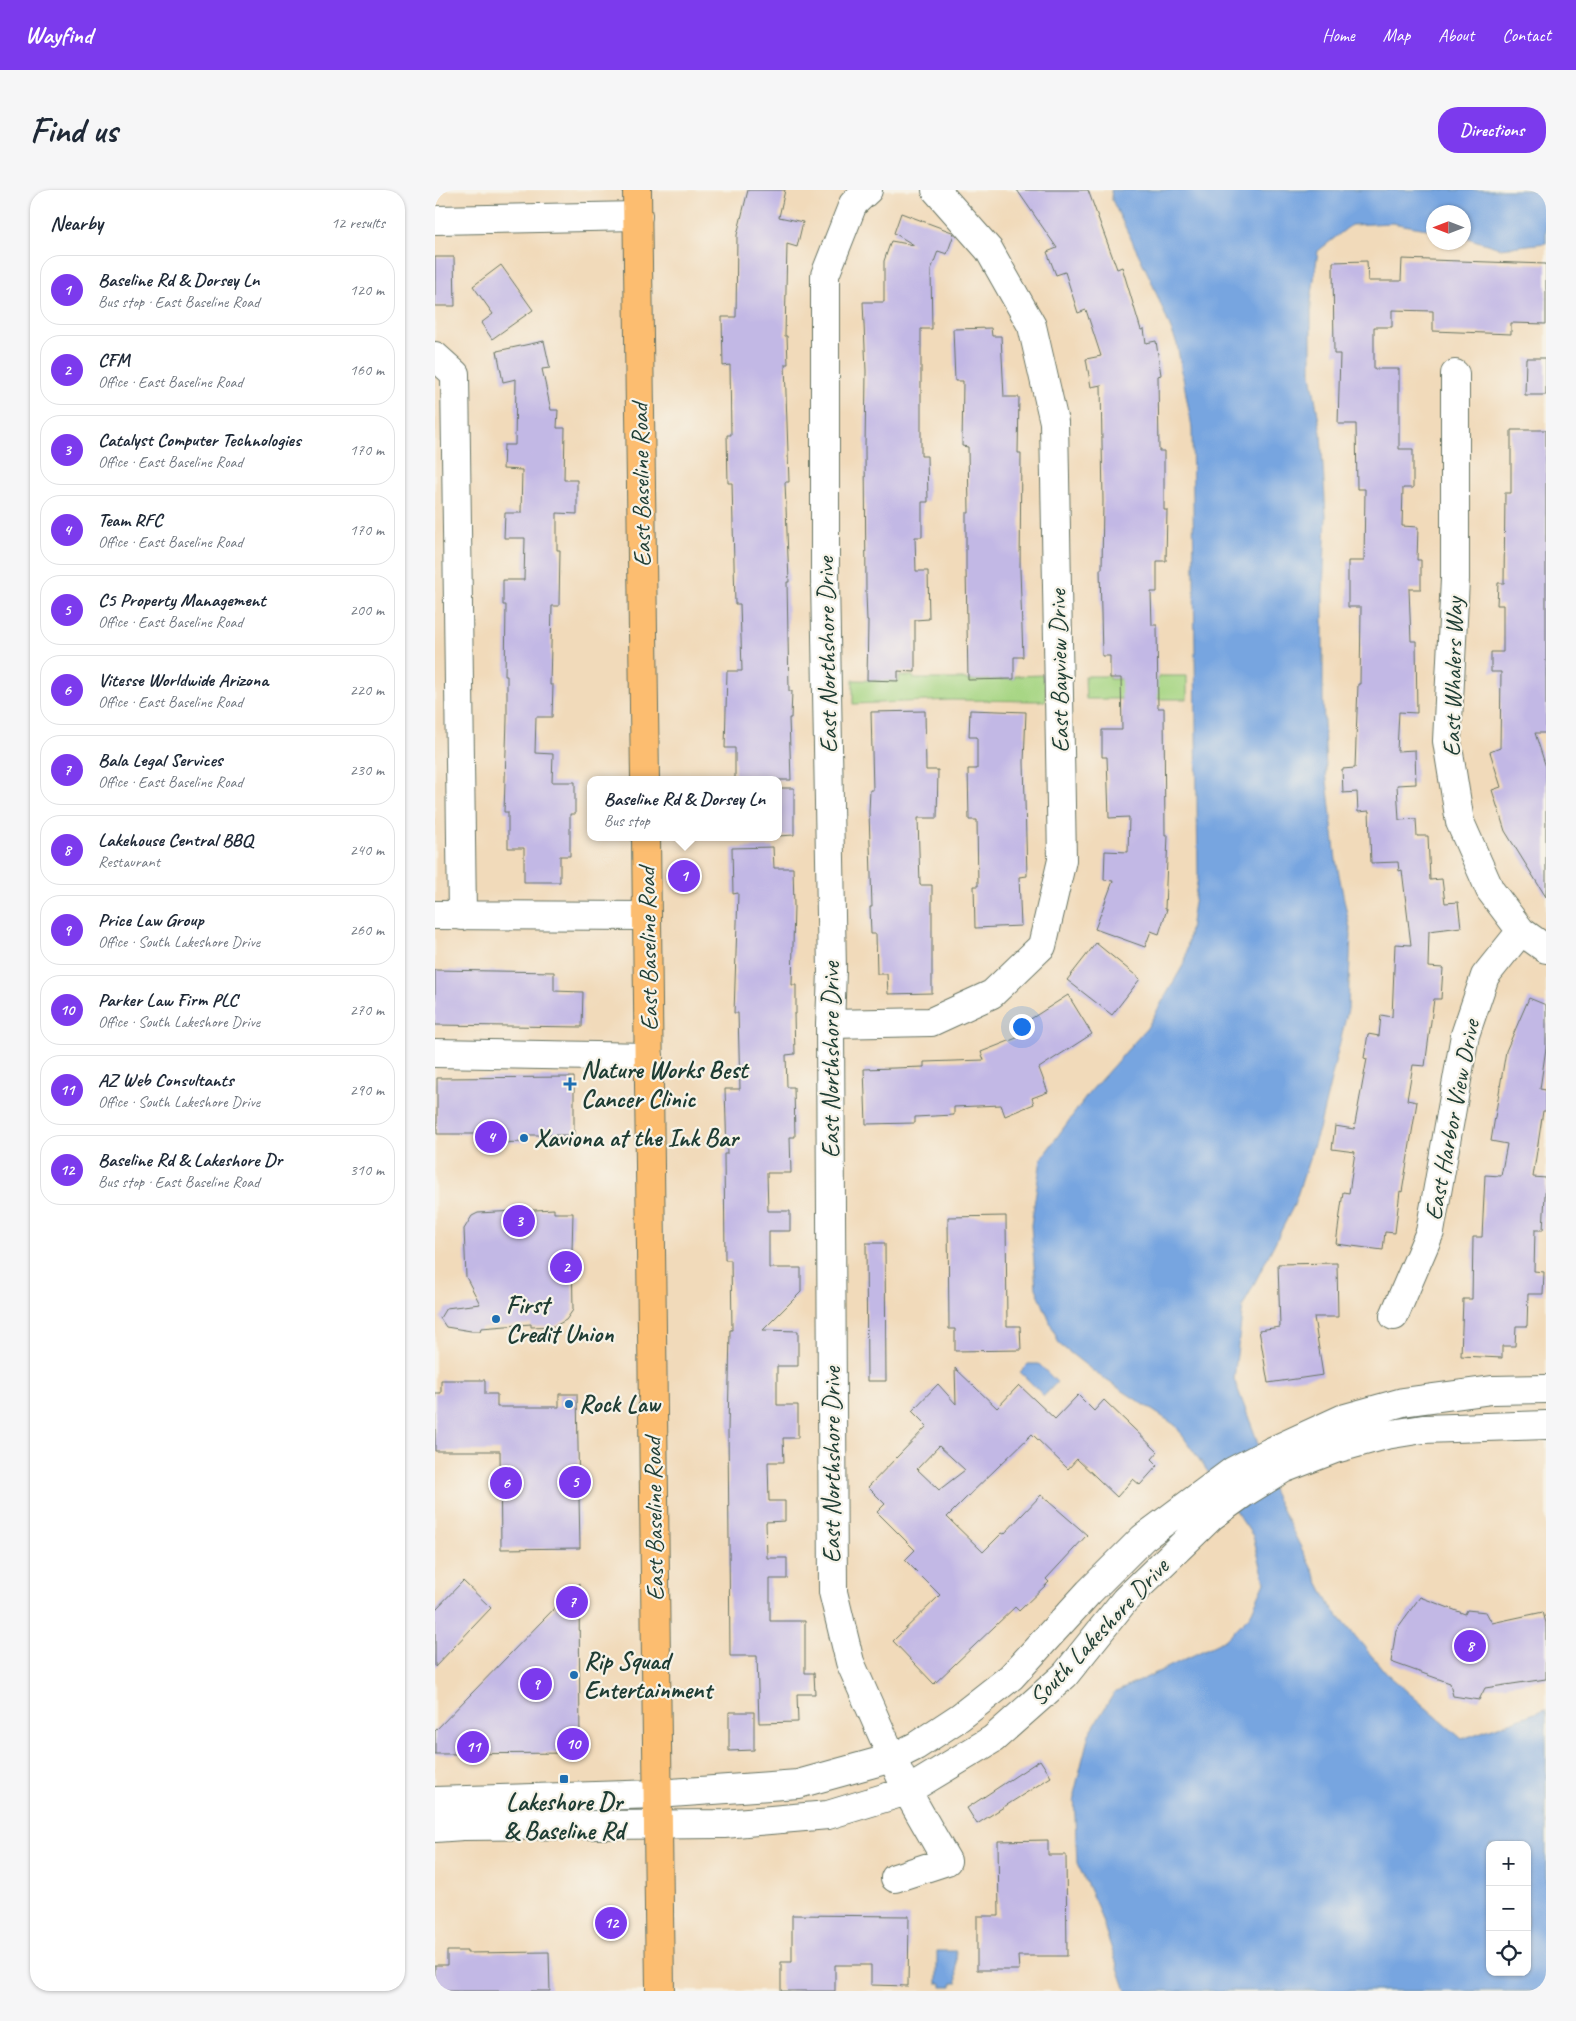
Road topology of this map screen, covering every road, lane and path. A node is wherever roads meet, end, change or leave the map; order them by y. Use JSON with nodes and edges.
{"nodes":[{"id":1,"x":867,"y":190,"type":"edge"},
{"id":2,"x":936,"y":190,"type":"edge"},
{"id":3,"x":637,"y":203,"type":"edge"},
{"id":4,"x":435,"y":220,"type":"edge"},
{"id":5,"x":445,"y":365,"type":"edge"},
{"id":6,"x":1455,"y":374,"type":"dead end"},
{"id":7,"x":645,"y":776,"type":"edge"},
{"id":8,"x":646,"y":841,"type":"edge"},
{"id":9,"x":435,"y":915,"type":"edge"},
{"id":10,"x":462,"y":916,"type":"junction"},
{"id":11,"x":647,"y":916,"type":"junction"},
{"id":12,"x":1521,"y":931,"type":"junction"},
{"id":13,"x":1546,"y":949,"type":"edge"},
{"id":14,"x":830,"y":1024,"type":"junction"},
{"id":15,"x":435,"y":1053,"type":"edge"},
{"id":16,"x":649,"y":1057,"type":"junction"},
{"id":17,"x":1394,"y":1316,"type":"dead end"},
{"id":18,"x":1546,"y":1389,"type":"edge"},
{"id":19,"x":1546,"y":1425,"type":"edge"},
{"id":20,"x":1276,"y":1460,"type":"junction"},
{"id":21,"x":1204,"y":1507,"type":"junction"},
{"id":22,"x":892,"y":1758,"type":"junction"},
{"id":23,"x":907,"y":1792,"type":"junction"},
{"id":24,"x":657,"y":1794,"type":"junction"},
{"id":25,"x":435,"y":1801,"type":"edge"},
{"id":26,"x":657,"y":1824,"type":"junction"},
{"id":27,"x":435,"y":1828,"type":"edge"},
{"id":28,"x":895,"y":1878,"type":"dead end"},
{"id":29,"x":660,"y":1991,"type":"edge"}],
"edges":[{"from":1,"to":14,"type":"street","name":"East Northshore Drive"},
{"from":2,"to":14,"type":"street","name":"East Bayview Drive"},
{"from":3,"to":4,"type":"street"},
{"from":3,"to":7,"type":"main road","name":"East Baseline Road"},
{"from":5,"to":10,"type":"street"},
{"from":6,"to":12,"type":"street","name":"East Whalers Way"},
{"from":8,"to":11,"type":"main road","name":"East Baseline Road"},
{"from":9,"to":10,"type":"street"},
{"from":10,"to":11,"type":"street"},
{"from":11,"to":16,"type":"main road","name":"East Baseline Road"},
{"from":12,"to":13,"type":"street","name":"East Whalers Way"},
{"from":12,"to":17,"type":"street","name":"East Harbor View Drive"},
{"from":14,"to":22,"type":"street","name":"East Northshore Drive"},
{"from":15,"to":16,"type":"street"},
{"from":16,"to":24,"type":"main road","name":"East Baseline Road"},
{"from":18,"to":20,"type":"street","name":"South Lakeshore Drive"},
{"from":19,"to":20,"type":"street","name":"South Lakeshore Drive"},
{"from":20,"to":21,"type":"street","name":"South Lakeshore Drive"},
{"from":21,"to":22,"type":"street","name":"South Lakeshore Drive"},
{"from":21,"to":23,"type":"street","name":"South Lakeshore Drive"},
{"from":22,"to":23,"type":"street","name":"East Northshore Drive"},
{"from":22,"to":24,"type":"street","name":"South Lakeshore Drive"},
{"from":23,"to":26,"type":"street","name":"South Lakeshore Drive"},
{"from":23,"to":28,"type":"street","name":"East Northshore Drive"},
{"from":24,"to":25,"type":"street","name":"South Lakeshore Drive"},
{"from":24,"to":26,"type":"main road","name":"East Baseline Road"},
{"from":26,"to":27,"type":"street","name":"South Lakeshore Drive"},
{"from":26,"to":29,"type":"main road","name":"East Baseline Road"}]}
